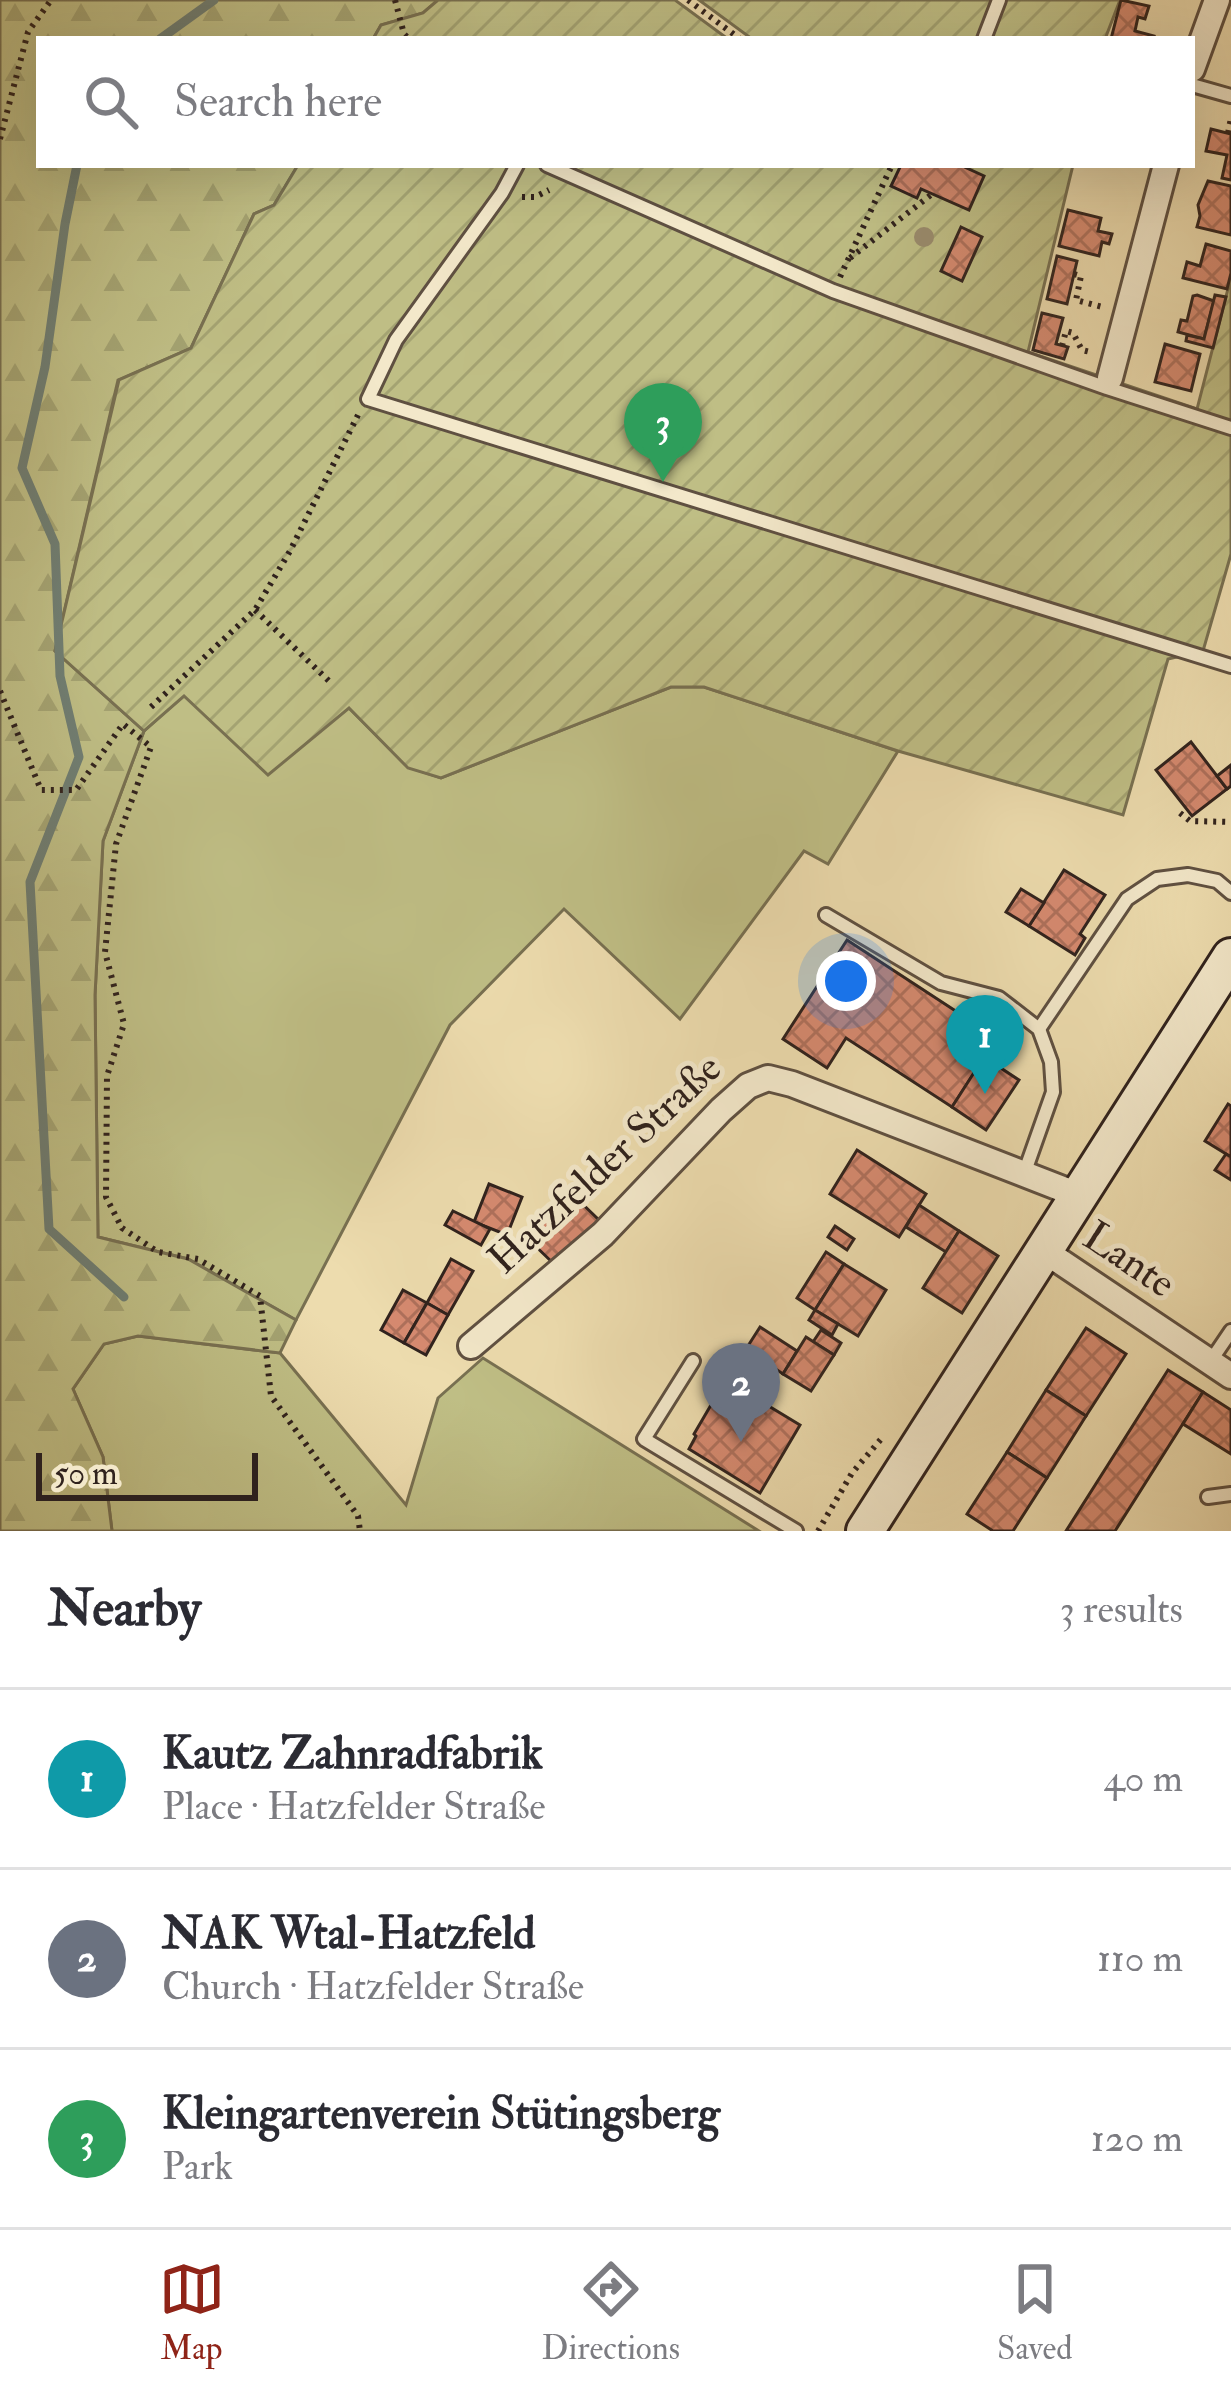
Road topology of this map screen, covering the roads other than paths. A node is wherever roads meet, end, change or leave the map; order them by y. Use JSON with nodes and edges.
{"nodes":[{"id":1,"x":999,"y":0,"type":"edge"},
{"id":2,"x":1216,"y":0,"type":"edge"},
{"id":3,"x":985,"y":36,"type":"edge"},
{"id":4,"x":1195,"y":60,"type":"edge"},
{"id":5,"x":1195,"y":86,"type":"edge"},
{"id":6,"x":1231,"y":96,"type":"edge"},
{"id":7,"x":515,"y":168,"type":"edge"},
{"id":8,"x":554,"y":168,"type":"edge"},
{"id":9,"x":1165,"y":168,"type":"edge"},
{"id":10,"x":1113,"y":369,"type":"road end"},
{"id":11,"x":1231,"y":428,"type":"edge"},
{"id":12,"x":1231,"y":666,"type":"edge"},
{"id":13,"x":1231,"y":893,"type":"edge"},
{"id":14,"x":826,"y":915,"type":"dead end"},
{"id":15,"x":1231,"y":957,"type":"edge"},
{"id":16,"x":1039,"y":1029,"type":"junction"},
{"id":17,"x":1024,"y":1174,"type":"junction"},
{"id":18,"x":1078,"y":1195,"type":"junction"},
{"id":19,"x":1043,"y":1250,"type":"junction"},
{"id":20,"x":1231,"y":1331,"type":"edge"},
{"id":21,"x":471,"y":1346,"type":"dead end"},
{"id":22,"x":693,"y":1361,"type":"dead end"},
{"id":23,"x":1220,"y":1369,"type":"edge"},
{"id":24,"x":1231,"y":1494,"type":"edge"},
{"id":25,"x":1208,"y":1497,"type":"dead end"},
{"id":26,"x":796,"y":1531,"type":"edge"},
{"id":27,"x":865,"y":1531,"type":"edge"}],
"edges":[{"from":1,"to":3,"type":"lane"},
{"from":2,"to":4,"type":"street"},
{"from":5,"to":6,"type":"lane"},
{"from":7,"to":12,"type":"lane"},
{"from":8,"to":11,"type":"lane"},
{"from":9,"to":10,"type":"street"},
{"from":13,"to":16,"type":"lane"},
{"from":14,"to":16,"type":"lane"},
{"from":15,"to":18,"type":"main road"},
{"from":16,"to":17,"type":"lane"},
{"from":17,"to":18,"type":"street","name":"Hatzfelder Straße"},
{"from":17,"to":21,"type":"street","name":"Hatzfelder Straße"},
{"from":18,"to":19,"type":"main road"},
{"from":19,"to":23,"type":"street","name":"Lante"},
{"from":19,"to":27,"type":"main road"},
{"from":20,"to":23,"type":"lane"},
{"from":22,"to":26,"type":"lane"},
{"from":24,"to":25,"type":"lane"}]}
